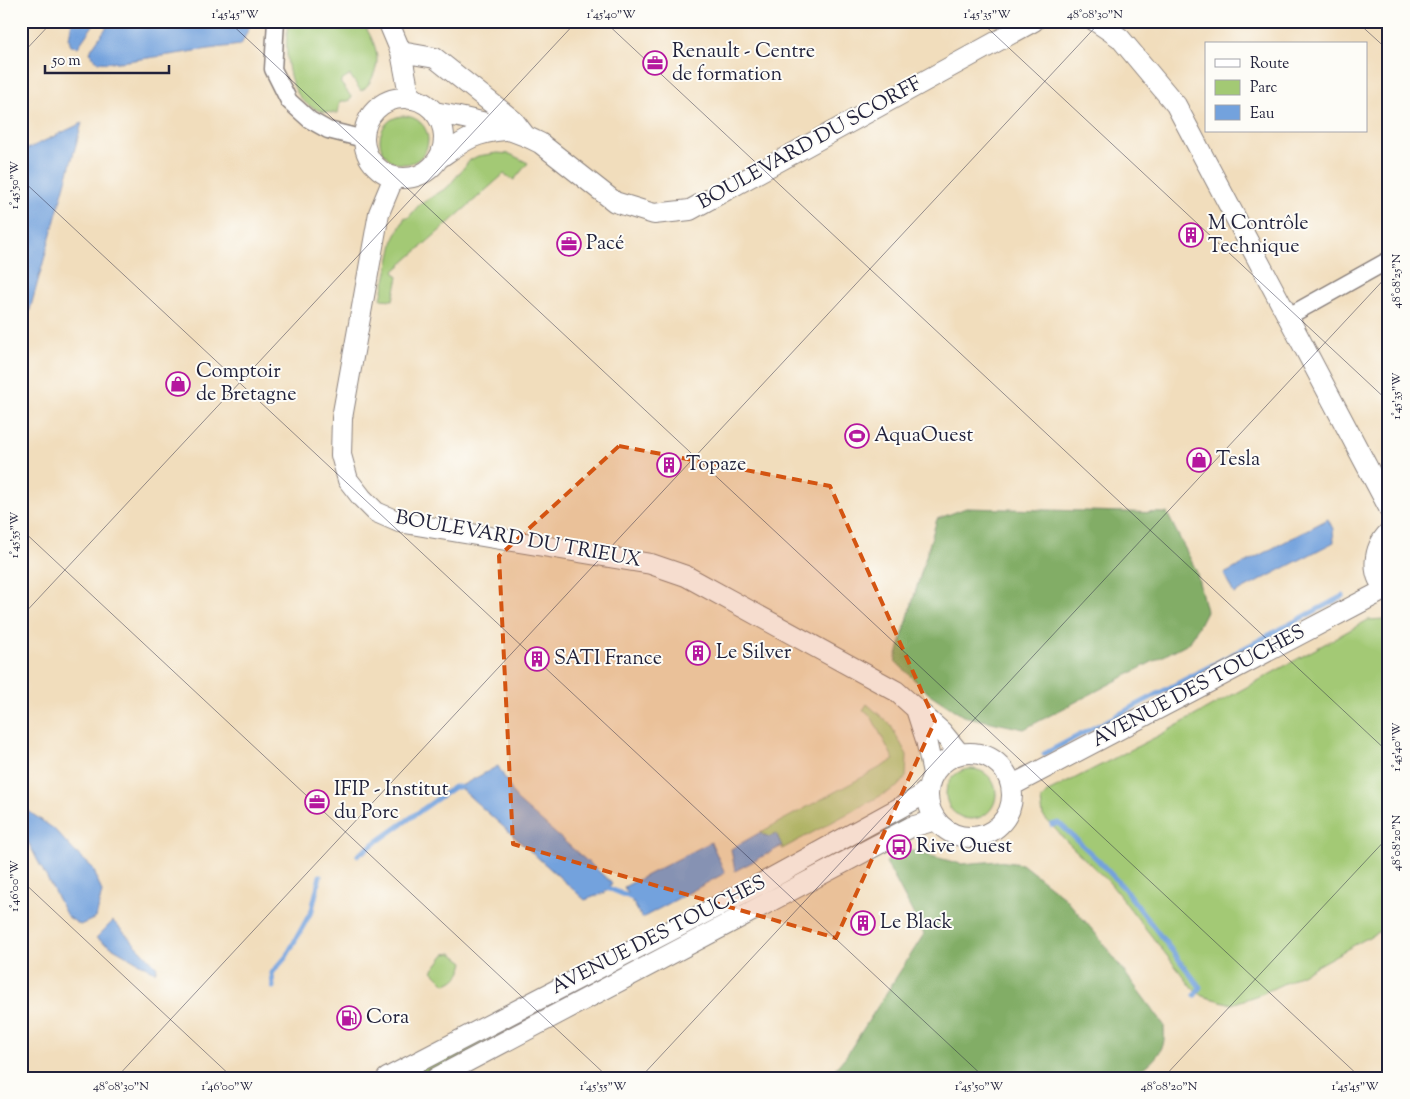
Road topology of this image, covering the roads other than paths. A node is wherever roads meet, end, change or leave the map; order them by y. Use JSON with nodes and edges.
{"nodes":[{"id":1,"x":276,"y":21,"type":"edge"},
{"id":2,"x":388,"y":21,"type":"edge"},
{"id":3,"x":1034,"y":21,"type":"edge"},
{"id":4,"x":1095,"y":21,"type":"edge"},
{"id":5,"x":401,"y":52,"type":"junction"},
{"id":6,"x":410,"y":99,"type":"junction"},
{"id":7,"x":434,"y":112,"type":"junction"},
{"id":8,"x":516,"y":133,"type":"junction"},
{"id":9,"x":364,"y":139,"type":"junction"},
{"id":10,"x":438,"y":159,"type":"junction"},
{"id":11,"x":394,"y":177,"type":"junction"},
{"id":12,"x":1389,"y":260,"type":"edge"},
{"id":13,"x":1287,"y":317,"type":"junction"},
{"id":14,"x":1389,"y":508,"type":"edge"},
{"id":15,"x":1389,"y":532,"type":"edge"},
{"id":16,"x":1387,"y":590,"type":"edge"},
{"id":17,"x":915,"y":707,"type":"junction"},
{"id":18,"x":960,"y":754,"type":"junction"},
{"id":19,"x":931,"y":781,"type":"junction"},
{"id":20,"x":1011,"y":786,"type":"junction"},
{"id":21,"x":936,"y":820,"type":"junction"},
{"id":22,"x":387,"y":1078,"type":"edge"},
{"id":23,"x":436,"y":1078,"type":"edge"}],
"edges":[{"from":1,"to":9,"type":"street"},
{"from":2,"to":5,"type":"street"},
{"from":3,"to":8,"type":"street","name":"BOULEVARD DU SCORFF"},
{"from":4,"to":13,"type":"street"},
{"from":5,"to":6,"type":"street"},
{"from":5,"to":8,"type":"street"},
{"from":6,"to":7,"type":"street"},
{"from":6,"to":9,"type":"street"},
{"from":7,"to":8,"type":"street","name":"BOULEVARD DU SCORFF"},
{"from":7,"to":10,"type":"street"},
{"from":8,"to":10,"type":"street"},
{"from":9,"to":11,"type":"street"},
{"from":10,"to":11,"type":"street"},
{"from":11,"to":17,"type":"street","name":"BOULEVARD DU TRIEUX"},
{"from":12,"to":13,"type":"street"},
{"from":13,"to":14,"type":"street"},
{"from":15,"to":16,"type":"street"},
{"from":16,"to":20,"type":"street","name":"AVENUE DES TOUCHES"},
{"from":17,"to":18,"type":"street","name":"BOULEVARD DU TRIEUX"},
{"from":17,"to":19,"type":"street"},
{"from":18,"to":19,"type":"street"},
{"from":18,"to":20,"type":"street"},
{"from":19,"to":21,"type":"street"},
{"from":19,"to":22,"type":"street","name":"AVENUE DES TOUCHES"},
{"from":20,"to":21,"type":"street"},
{"from":21,"to":23,"type":"street","name":"AVENUE DES TOUCHES"}]}
